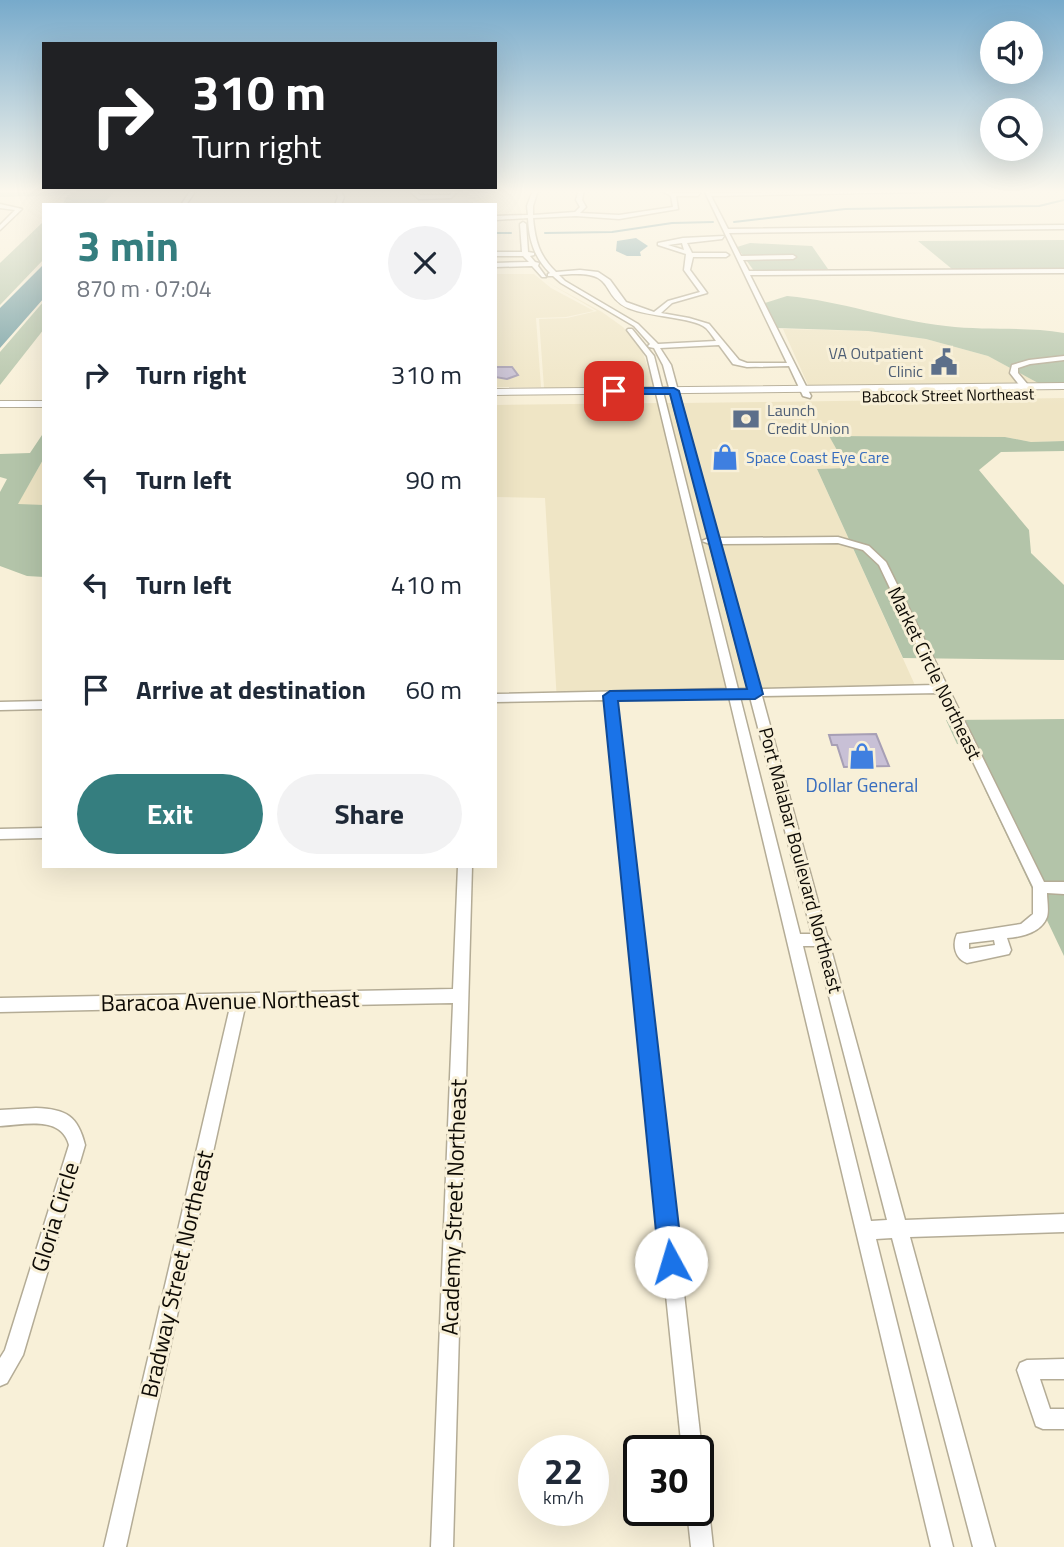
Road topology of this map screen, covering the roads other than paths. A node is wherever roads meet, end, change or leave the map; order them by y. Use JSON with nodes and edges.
{"nodes":[{"id":1,"x":688,"y":262,"type":"edge"},
{"id":2,"x":741,"y":262,"type":"edge"},
{"id":3,"x":797,"y":262,"type":"edge"},
{"id":4,"x":542,"y":263,"type":"joint"},
{"id":5,"x":532,"y":264,"type":"junction"},
{"id":6,"x":497,"y":265,"type":"edge"},
{"id":7,"x":1064,"y":271,"type":"edge"},
{"id":8,"x":804,"y":272,"type":"junction"},
{"id":9,"x":746,"y":273,"type":"junction"},
{"id":10,"x":553,"y":274,"type":"junction"},
{"id":11,"x":544,"y":276,"type":"junction"},
{"id":12,"x":656,"y":314,"type":"junction"},
{"id":13,"x":721,"y":343,"type":"junction"},
{"id":14,"x":645,"y":346,"type":"junction"},
{"id":15,"x":656,"y":346,"type":"junction"},
{"id":16,"x":1064,"y":359,"type":"edge"},
{"id":17,"x":786,"y":365,"type":"dead end"},
{"id":18,"x":1064,"y":386,"type":"edge"},
{"id":19,"x":1028,"y":391,"type":"junction"},
{"id":20,"x":497,"y":392,"type":"edge"},
{"id":21,"x":805,"y":393,"type":"junction"},
{"id":22,"x":1064,"y":394,"type":"edge"},
{"id":23,"x":660,"y":395,"type":"junction"},
{"id":24,"x":675,"y":395,"type":"junction"},
{"id":25,"x":42,"y":396,"type":"edge"},
{"id":26,"x":4,"y":400,"type":"edge"},
{"id":27,"x":497,"y":400,"type":"edge"},
{"id":28,"x":42,"y":404,"type":"edge"},
{"id":29,"x":714,"y":541,"type":"junction"},
{"id":30,"x":696,"y":542,"type":"junction"},
{"id":31,"x":941,"y":689,"type":"junction"},
{"id":32,"x":755,"y":694,"type":"junction"},
{"id":33,"x":734,"y":695,"type":"junction"},
{"id":34,"x":610,"y":696,"type":"junction"},
{"id":35,"x":497,"y":698,"type":"edge"},
{"id":36,"x":42,"y":705,"type":"edge"},
{"id":37,"x":0,"y":706,"type":"edge"},
{"id":38,"x":42,"y":833,"type":"edge"},
{"id":39,"x":0,"y":834,"type":"edge"},
{"id":40,"x":465,"y":868,"type":"edge"},
{"id":41,"x":1041,"y":887,"type":"junction"},
{"id":42,"x":1064,"y":888,"type":"edge"},
{"id":43,"x":999,"y":935,"type":"dead end"},
{"id":44,"x":795,"y":940,"type":"junction"},
{"id":45,"x":823,"y":940,"type":"junction"},
{"id":46,"x":461,"y":996,"type":"junction"},
{"id":47,"x":239,"y":1002,"type":"junction"},
{"id":48,"x":0,"y":1005,"type":"edge"},
{"id":49,"x":0,"y":1118,"type":"edge"},
{"id":50,"x":1064,"y":1223,"type":"edge"},
{"id":51,"x":898,"y":1228,"type":"junction"},
{"id":52,"x":864,"y":1230,"type":"junction"},
{"id":53,"x":1064,"y":1369,"type":"edge"},
{"id":54,"x":0,"y":1376,"type":"edge"},
{"id":55,"x":1064,"y":1419,"type":"edge"},
{"id":56,"x":690,"y":1435,"type":"edge"},
{"id":57,"x":700,"y":1526,"type":"edge"},
{"id":58,"x":115,"y":1547,"type":"edge"},
{"id":59,"x":443,"y":1547,"type":"edge"},
{"id":60,"x":702,"y":1547,"type":"edge"},
{"id":61,"x":942,"y":1547,"type":"edge"},
{"id":62,"x":984,"y":1547,"type":"edge"}],
"edges":[{"from":1,"to":12,"type":"street"},
{"from":2,"to":9,"type":"street"},
{"from":3,"to":8,"type":"street"},
{"from":4,"to":5,"type":"street"},
{"from":4,"to":10,"type":"street","name":"Port Malabar Boulevard Northeast"},
{"from":5,"to":6,"type":"street"},
{"from":5,"to":11,"type":"street","name":"Port Malabar Boulevard Northeast"},
{"from":7,"to":8,"type":"street"},
{"from":8,"to":9,"type":"street"},
{"from":9,"to":21,"type":"street"},
{"from":10,"to":11,"type":"street"},
{"from":10,"to":12,"type":"street"},
{"from":10,"to":15,"type":"street","name":"Port Malabar Boulevard Northeast"},
{"from":11,"to":14,"type":"street","name":"Port Malabar Boulevard Northeast"},
{"from":12,"to":13,"type":"street"},
{"from":13,"to":15,"type":"street"},
{"from":13,"to":17,"type":"street"},
{"from":14,"to":15,"type":"street"},
{"from":14,"to":23,"type":"street","name":"Port Malabar Boulevard Northeast"},
{"from":15,"to":24,"type":"street","name":"Port Malabar Boulevard Northeast"},
{"from":16,"to":19,"type":"street"},
{"from":18,"to":19,"type":"main road","name":"Babcock Street Northeast"},
{"from":19,"to":21,"type":"main road","name":"Babcock Street Northeast"},
{"from":19,"to":22,"type":"main road","name":"Babcock Street Northeast"},
{"from":20,"to":23,"type":"main road","name":"Babcock Street Northeast"},
{"from":21,"to":24,"type":"main road","name":"Babcock Street Northeast"},
{"from":23,"to":24,"type":"main road","name":"Babcock Street Northeast"},
{"from":23,"to":27,"type":"main road","name":"Babcock Street Northeast"},
{"from":23,"to":30,"type":"street","name":"Port Malabar Boulevard Northeast"},
{"from":24,"to":29,"type":"street","name":"Port Malabar Boulevard Northeast"},
{"from":25,"to":26,"type":"main road"},
{"from":26,"to":28,"type":"main road"},
{"from":29,"to":30,"type":"street","name":"Market Circle Northeast"},
{"from":29,"to":31,"type":"street","name":"Market Circle Northeast"},
{"from":29,"to":32,"type":"street","name":"Port Malabar Boulevard Northeast"},
{"from":30,"to":33,"type":"street","name":"Port Malabar Boulevard Northeast"},
{"from":31,"to":32,"type":"street"},
{"from":31,"to":41,"type":"street","name":"Market Circle Northeast"},
{"from":32,"to":33,"type":"street"},
{"from":32,"to":45,"type":"street","name":"Port Malabar Boulevard Northeast"},
{"from":33,"to":34,"type":"street"},
{"from":33,"to":44,"type":"street","name":"Port Malabar Boulevard Northeast"},
{"from":34,"to":35,"type":"street"},
{"from":34,"to":56,"type":"street"},
{"from":36,"to":37,"type":"street"},
{"from":38,"to":39,"type":"street"},
{"from":40,"to":46,"type":"street","name":"Academy Street Northeast"},
{"from":41,"to":42,"type":"street"},
{"from":41,"to":43,"type":"street"},
{"from":44,"to":45,"type":"street"},
{"from":44,"to":52,"type":"street","name":"Port Malabar Boulevard Northeast"},
{"from":45,"to":51,"type":"street","name":"Port Malabar Boulevard Northeast"},
{"from":46,"to":47,"type":"street","name":"Baracoa Avenue Northeast"},
{"from":46,"to":59,"type":"street","name":"Academy Street Northeast"},
{"from":47,"to":48,"type":"street","name":"Baracoa Avenue Northeast"},
{"from":47,"to":58,"type":"street","name":"Bradway Street Northeast"},
{"from":49,"to":54,"type":"street","name":"Gloria Circle"},
{"from":50,"to":51,"type":"street"},
{"from":51,"to":52,"type":"street"},
{"from":51,"to":62,"type":"street","name":"Port Malabar Boulevard Northeast"},
{"from":52,"to":61,"type":"street","name":"Port Malabar Boulevard Northeast"},
{"from":53,"to":55,"type":"street"},
{"from":57,"to":60,"type":"street"}]}
